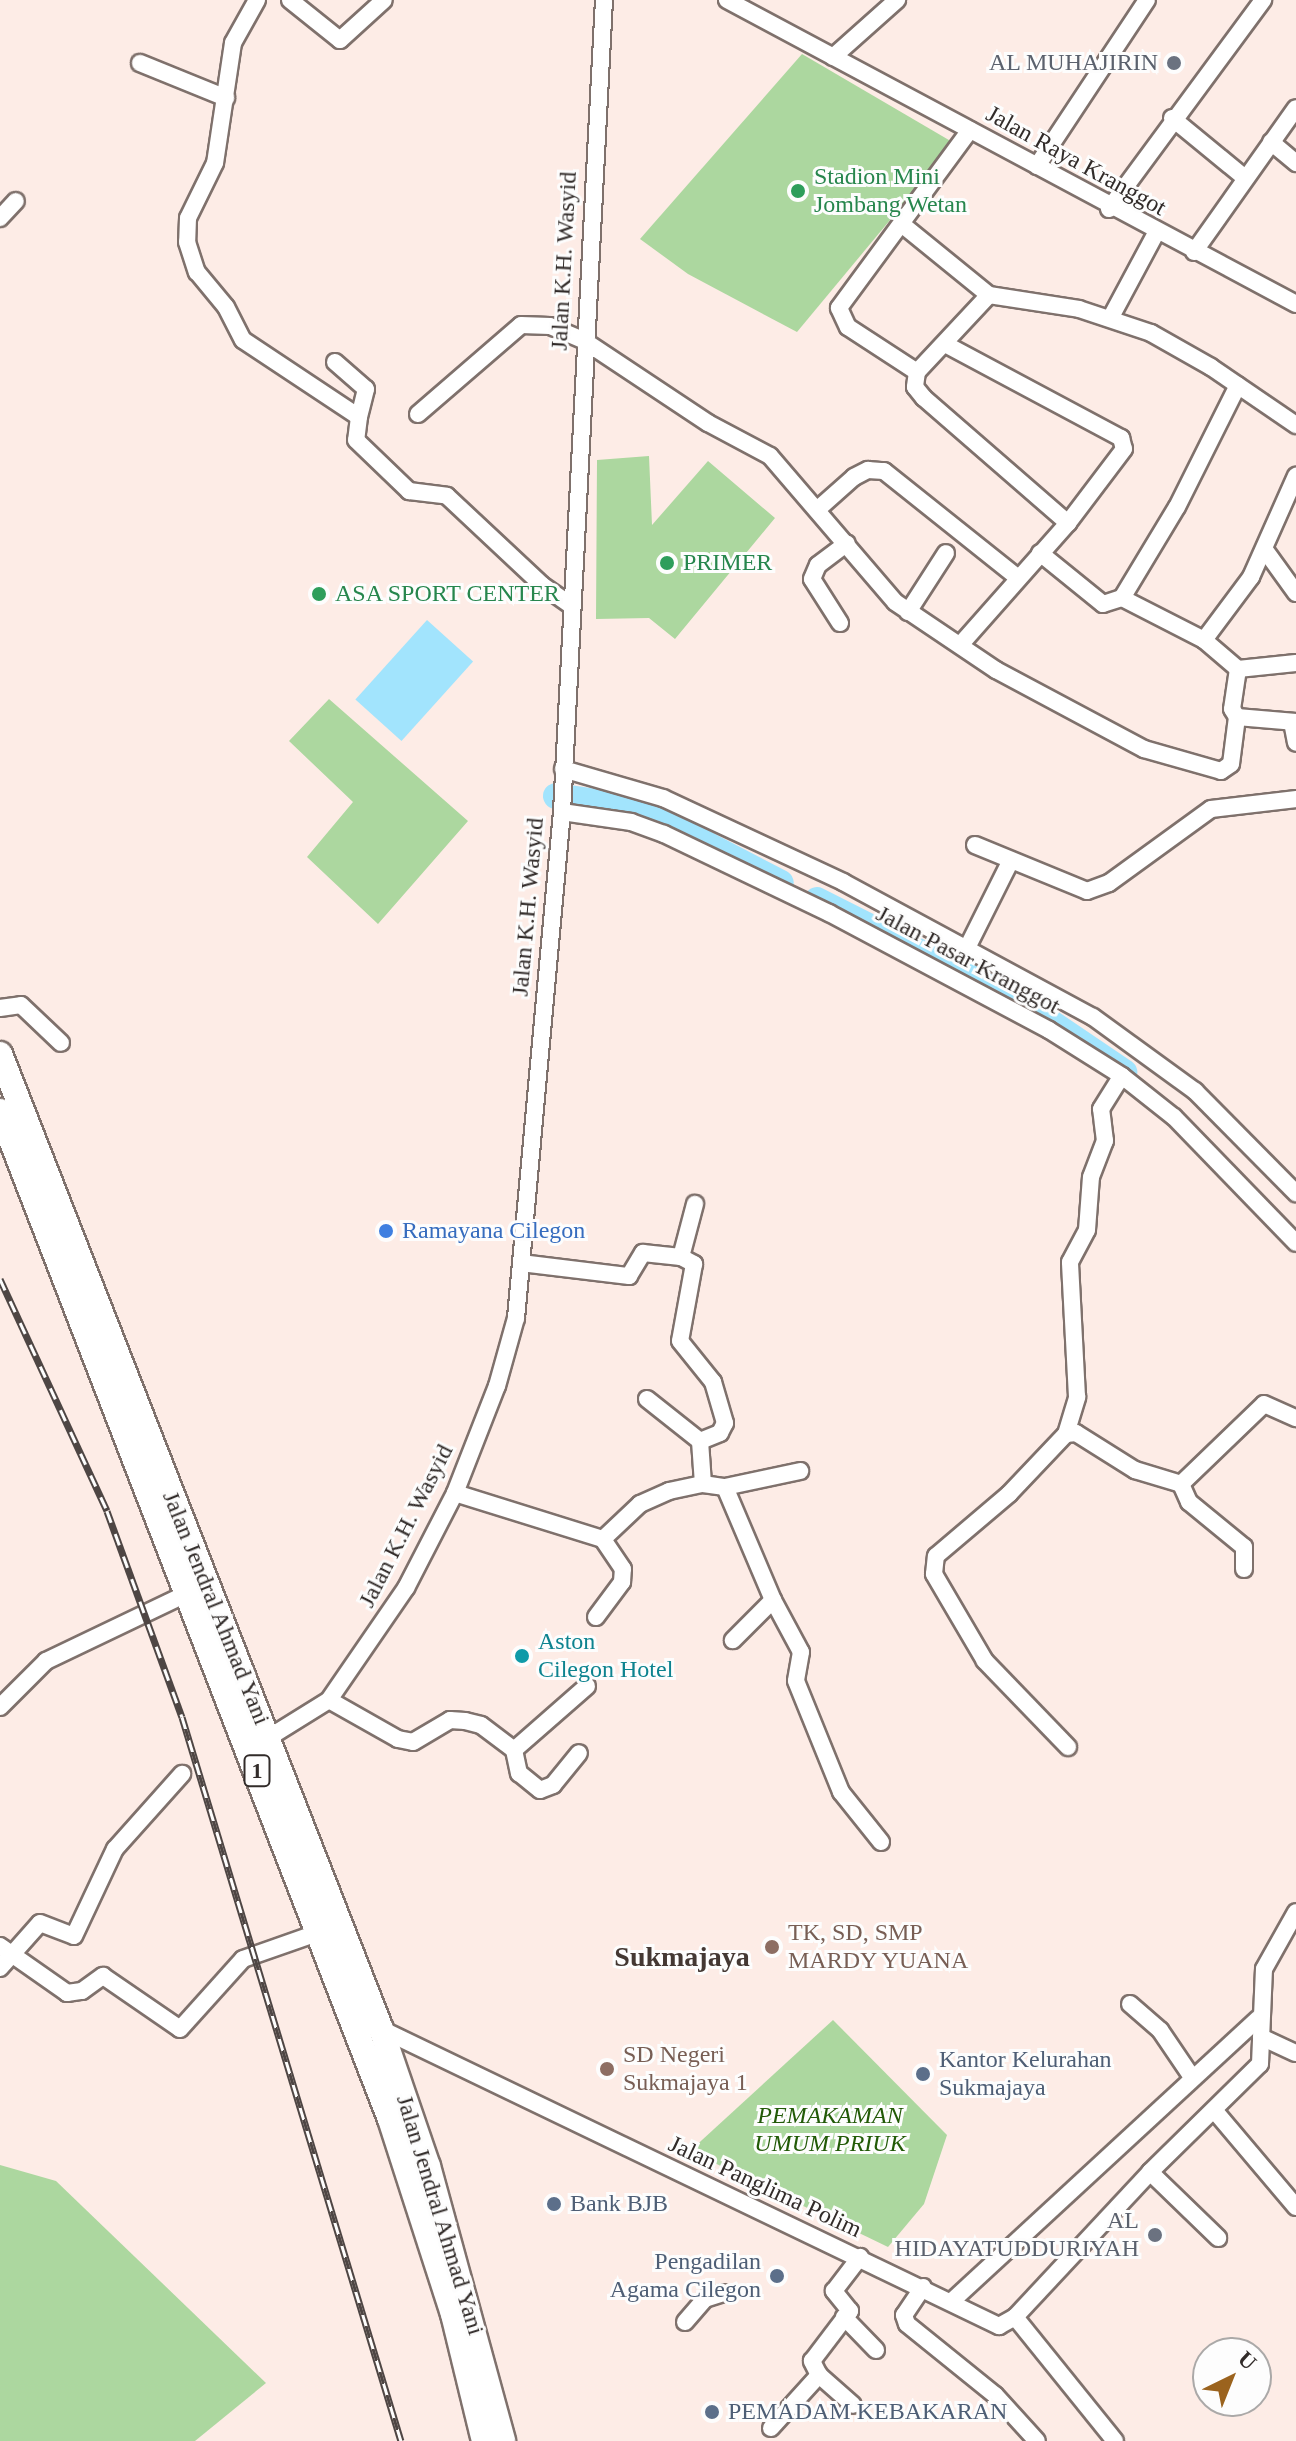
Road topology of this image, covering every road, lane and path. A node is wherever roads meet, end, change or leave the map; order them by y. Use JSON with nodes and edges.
{"nodes":[{"id":1,"x":257,"y":0,"type":"edge"},
{"id":2,"x":290,"y":0,"type":"edge"},
{"id":3,"x":384,"y":0,"type":"edge"},
{"id":4,"x":604,"y":0,"type":"edge"},
{"id":5,"x":727,"y":0,"type":"edge"},
{"id":6,"x":897,"y":0,"type":"edge"},
{"id":7,"x":1147,"y":0,"type":"edge"},
{"id":8,"x":1263,"y":0,"type":"edge"},
{"id":9,"x":833,"y":57,"type":"junction"},
{"id":10,"x":140,"y":63,"type":"dead end"},
{"id":11,"x":226,"y":98,"type":"junction"},
{"id":12,"x":1296,"y":108,"type":"edge"},
{"id":13,"x":1172,"y":118,"type":"junction"},
{"id":14,"x":970,"y":130,"type":"junction"},
{"id":15,"x":1271,"y":142,"type":"junction"},
{"id":16,"x":1296,"y":163,"type":"edge"},
{"id":17,"x":1037,"y":166,"type":"junction"},
{"id":18,"x":1245,"y":178,"type":"junction"},
{"id":19,"x":16,"y":201,"type":"dead end"},
{"id":20,"x":1109,"y":209,"type":"junction"},
{"id":21,"x":0,"y":218,"type":"edge"},
{"id":22,"x":904,"y":226,"type":"junction"},
{"id":23,"x":1156,"y":233,"type":"junction"},
{"id":24,"x":1194,"y":252,"type":"junction"},
{"id":25,"x":989,"y":295,"type":"junction"},
{"id":26,"x":1296,"y":304,"type":"edge"},
{"id":27,"x":1111,"y":317,"type":"junction"},
{"id":28,"x":583,"y":340,"type":"junction"},
{"id":29,"x":945,"y":344,"type":"junction"},
{"id":30,"x":335,"y":362,"type":"dead end"},
{"id":31,"x":917,"y":372,"type":"junction"},
{"id":32,"x":1238,"y":385,"type":"junction"},
{"id":33,"x":418,"y":414,"type":"dead end"},
{"id":34,"x":359,"y":417,"type":"junction"},
{"id":35,"x":1296,"y":425,"type":"edge"},
{"id":36,"x":1296,"y":476,"type":"edge"},
{"id":37,"x":818,"y":509,"type":"junction"},
{"id":38,"x":1068,"y":523,"type":"junction"},
{"id":39,"x":847,"y":543,"type":"junction"},
{"id":40,"x":1265,"y":550,"type":"junction"},
{"id":41,"x":946,"y":553,"type":"dead end"},
{"id":42,"x":1040,"y":553,"type":"junction"},
{"id":43,"x":1017,"y":577,"type":"junction"},
{"id":44,"x":1296,"y":593,"type":"edge"},
{"id":45,"x":1122,"y":598,"type":"junction"},
{"id":46,"x":571,"y":605,"type":"junction"},
{"id":47,"x":908,"y":612,"type":"junction"},
{"id":48,"x":840,"y":623,"type":"dead end"},
{"id":49,"x":1204,"y":640,"type":"junction"},
{"id":50,"x":960,"y":645,"type":"junction"},
{"id":51,"x":1296,"y":663,"type":"edge"},
{"id":52,"x":1238,"y":669,"type":"junction"},
{"id":53,"x":1237,"y":717,"type":"junction"},
{"id":54,"x":1294,"y":722,"type":"edge"},
{"id":55,"x":1296,"y":743,"type":"edge"},
{"id":56,"x":562,"y":774,"type":"junction"},
{"id":57,"x":1296,"y":799,"type":"edge"},
{"id":58,"x":561,"y":807,"type":"junction"},
{"id":59,"x":975,"y":845,"type":"dead end"},
{"id":60,"x":1010,"y":862,"type":"junction"},
{"id":61,"x":967,"y":948,"type":"junction"},
{"id":62,"x":0,"y":1008,"type":"edge"},
{"id":63,"x":61,"y":1043,"type":"dead end"},
{"id":64,"x":0,"y":1054,"type":"edge"},
{"id":65,"x":1122,"y":1076,"type":"junction"},
{"id":66,"x":0,"y":1111,"type":"edge"},
{"id":67,"x":1296,"y":1193,"type":"edge"},
{"id":68,"x":695,"y":1204,"type":"dead end"},
{"id":69,"x":1296,"y":1243,"type":"edge"},
{"id":70,"x":681,"y":1257,"type":"junction"},
{"id":71,"x":521,"y":1263,"type":"junction"},
{"id":72,"x":647,"y":1399,"type":"dead end"},
{"id":73,"x":1296,"y":1418,"type":"edge"},
{"id":74,"x":1066,"y":1434,"type":"junction"},
{"id":75,"x":700,"y":1441,"type":"junction"},
{"id":76,"x":800,"y":1471,"type":"dead end"},
{"id":77,"x":703,"y":1484,"type":"junction"},
{"id":78,"x":1181,"y":1484,"type":"junction"},
{"id":79,"x":725,"y":1487,"type":"junction"},
{"id":80,"x":455,"y":1493,"type":"junction"},
{"id":81,"x":603,"y":1539,"type":"junction"},
{"id":82,"x":1244,"y":1569,"type":"dead end"},
{"id":83,"x":188,"y":1593,"type":"junction"},
{"id":84,"x":773,"y":1600,"type":"junction"},
{"id":85,"x":596,"y":1617,"type":"dead end"},
{"id":86,"x":733,"y":1640,"type":"dead end"},
{"id":87,"x":587,"y":1686,"type":"dead end"},
{"id":88,"x":329,"y":1700,"type":"junction"},
{"id":89,"x":0,"y":1707,"type":"edge"},
{"id":90,"x":268,"y":1738,"type":"junction"},
{"id":91,"x":1068,"y":1747,"type":"dead end"},
{"id":92,"x":514,"y":1750,"type":"junction"},
{"id":93,"x":579,"y":1753,"type":"dead end"},
{"id":94,"x":182,"y":1774,"type":"dead end"},
{"id":95,"x":881,"y":1842,"type":"dead end"},
{"id":96,"x":1296,"y":1912,"type":"edge"},
{"id":97,"x":320,"y":1932,"type":"junction"},
{"id":98,"x":4,"y":1956,"type":"edge"},
{"id":99,"x":1130,"y":2004,"type":"dead end"},
{"id":100,"x":1258,"y":2019,"type":"junction"},
{"id":101,"x":381,"y":2029,"type":"junction"},
{"id":102,"x":1261,"y":2037,"type":"junction"},
{"id":103,"x":1296,"y":2053,"type":"edge"},
{"id":104,"x":1192,"y":2077,"type":"junction"},
{"id":105,"x":1214,"y":2110,"type":"junction"},
{"id":106,"x":1150,"y":2172,"type":"junction"},
{"id":107,"x":1296,"y":2207,"type":"edge"},
{"id":108,"x":1218,"y":2238,"type":"dead end"},
{"id":109,"x":860,"y":2257,"type":"junction"},
{"id":110,"x":923,"y":2287,"type":"junction"},
{"id":111,"x":723,"y":2293,"type":"dead end"},
{"id":112,"x":951,"y":2302,"type":"junction"},
{"id":113,"x":844,"y":2317,"type":"junction"},
{"id":114,"x":1015,"y":2317,"type":"junction"},
{"id":115,"x":685,"y":2322,"type":"dead end"},
{"id":116,"x":876,"y":2350,"type":"dead end"},
{"id":117,"x":819,"y":2375,"type":"junction"},
{"id":118,"x":853,"y":2405,"type":"dead end"},
{"id":119,"x":771,"y":2428,"type":"dead end"},
{"id":120,"x":484,"y":2441,"type":"edge"},
{"id":121,"x":503,"y":2441,"type":"edge"},
{"id":122,"x":1037,"y":2441,"type":"edge"},
{"id":123,"x":1115,"y":2441,"type":"edge"}],
"edges":[{"from":1,"to":11,"type":"street"},
{"from":2,"to":3,"type":"street"},
{"from":4,"to":28,"type":"street","name":"Jalan K.H. Wasyid"},
{"from":5,"to":9,"type":"street","name":"Jalan Raya Kranggot"},
{"from":6,"to":9,"type":"street"},
{"from":7,"to":17,"type":"street"},
{"from":8,"to":13,"type":"street"},
{"from":9,"to":14,"type":"street","name":"Jalan Raya Kranggot"},
{"from":10,"to":11,"type":"street"},
{"from":11,"to":34,"type":"street"},
{"from":12,"to":15,"type":"street"},
{"from":13,"to":18,"type":"street"},
{"from":13,"to":20,"type":"street"},
{"from":14,"to":17,"type":"street","name":"Jalan Raya Kranggot"},
{"from":14,"to":22,"type":"street"},
{"from":15,"to":16,"type":"street"},
{"from":15,"to":18,"type":"street"},
{"from":17,"to":20,"type":"street","name":"Jalan Raya Kranggot"},
{"from":18,"to":24,"type":"street"},
{"from":19,"to":21,"type":"street"},
{"from":20,"to":23,"type":"street","name":"Jalan Raya Kranggot"},
{"from":22,"to":25,"type":"street"},
{"from":22,"to":31,"type":"street"},
{"from":23,"to":24,"type":"street","name":"Jalan Raya Kranggot"},
{"from":23,"to":27,"type":"street"},
{"from":24,"to":26,"type":"street","name":"Jalan Raya Kranggot"},
{"from":25,"to":27,"type":"street"},
{"from":25,"to":29,"type":"street"},
{"from":27,"to":32,"type":"street"},
{"from":28,"to":33,"type":"street"},
{"from":28,"to":37,"type":"street"},
{"from":28,"to":46,"type":"street","name":"Jalan K.H. Wasyid"},
{"from":29,"to":31,"type":"street"},
{"from":29,"to":38,"type":"street"},
{"from":30,"to":34,"type":"street"},
{"from":31,"to":38,"type":"street"},
{"from":32,"to":35,"type":"street"},
{"from":32,"to":45,"type":"street"},
{"from":34,"to":46,"type":"street"},
{"from":36,"to":40,"type":"street"},
{"from":37,"to":39,"type":"street"},
{"from":37,"to":43,"type":"street"},
{"from":38,"to":42,"type":"street"},
{"from":39,"to":47,"type":"street"},
{"from":39,"to":48,"type":"street"},
{"from":40,"to":44,"type":"street"},
{"from":40,"to":49,"type":"street"},
{"from":41,"to":47,"type":"street"},
{"from":42,"to":43,"type":"street"},
{"from":42,"to":45,"type":"street"},
{"from":43,"to":50,"type":"street"},
{"from":45,"to":49,"type":"street"},
{"from":46,"to":56,"type":"street","name":"Jalan K.H. Wasyid"},
{"from":47,"to":50,"type":"street"},
{"from":49,"to":52,"type":"street"},
{"from":50,"to":53,"type":"street"},
{"from":51,"to":52,"type":"street"},
{"from":52,"to":53,"type":"street"},
{"from":53,"to":54,"type":"street"},
{"from":54,"to":55,"type":"street"},
{"from":56,"to":58,"type":"street","name":"Jalan K.H. Wasyid"},
{"from":56,"to":61,"type":"street","name":"Jalan Pasar Kranggot"},
{"from":57,"to":60,"type":"street"},
{"from":58,"to":65,"type":"street","name":"Jalan Pasar Kranggot"},
{"from":58,"to":71,"type":"street","name":"Jalan K.H. Wasyid"},
{"from":59,"to":60,"type":"street"},
{"from":60,"to":61,"type":"street"},
{"from":61,"to":67,"type":"street","name":"Jalan Pasar Kranggot"},
{"from":62,"to":63,"type":"street"},
{"from":64,"to":90,"type":"highway","name":"Jalan Jendral Ahmad Yani","number":"1"},
{"from":65,"to":69,"type":"street","name":"Jalan Pasar Kranggot"},
{"from":65,"to":74,"type":"street"},
{"from":66,"to":83,"type":"highway","name":"Jalan Jendral Ahmad Yani","number":"1"},
{"from":68,"to":70,"type":"street"},
{"from":70,"to":71,"type":"street"},
{"from":70,"to":75,"type":"street"},
{"from":71,"to":80,"type":"street","name":"Jalan K.H. Wasyid"},
{"from":72,"to":75,"type":"street"},
{"from":73,"to":78,"type":"street"},
{"from":74,"to":78,"type":"street"},
{"from":74,"to":91,"type":"street"},
{"from":75,"to":77,"type":"street"},
{"from":76,"to":79,"type":"street"},
{"from":77,"to":79,"type":"street"},
{"from":77,"to":81,"type":"street"},
{"from":78,"to":82,"type":"street"},
{"from":79,"to":84,"type":"street"},
{"from":80,"to":81,"type":"street"},
{"from":80,"to":88,"type":"street","name":"Jalan K.H. Wasyid"},
{"from":81,"to":85,"type":"street"},
{"from":83,"to":89,"type":"street"},
{"from":83,"to":97,"type":"highway","name":"Jalan Jendral Ahmad Yani","number":"1"},
{"from":84,"to":86,"type":"street"},
{"from":84,"to":95,"type":"street"},
{"from":87,"to":92,"type":"street"},
{"from":88,"to":90,"type":"street","name":"Jalan K.H. Wasyid"},
{"from":88,"to":92,"type":"street"},
{"from":90,"to":101,"type":"highway","name":"Jalan Jendral Ahmad Yani","number":"1"},
{"from":92,"to":93,"type":"street"},
{"from":94,"to":98,"type":"street"},
{"from":96,"to":100,"type":"street"},
{"from":97,"to":98,"type":"street"},
{"from":97,"to":120,"type":"highway","name":"Jalan Jendral Ahmad Yani","number":"1"},
{"from":99,"to":104,"type":"street"},
{"from":100,"to":102,"type":"street"},
{"from":100,"to":104,"type":"street"},
{"from":101,"to":109,"type":"street","name":"Jalan Panglima Polim"},
{"from":101,"to":121,"type":"highway","name":"Jalan Jendral Ahmad Yani","number":"1"},
{"from":102,"to":103,"type":"street"},
{"from":102,"to":105,"type":"street"},
{"from":104,"to":112,"type":"street"},
{"from":105,"to":106,"type":"street"},
{"from":105,"to":107,"type":"street"},
{"from":106,"to":108,"type":"street"},
{"from":106,"to":114,"type":"street"},
{"from":109,"to":110,"type":"street","name":"Jalan Panglima Polim"},
{"from":109,"to":113,"type":"street"},
{"from":110,"to":112,"type":"street","name":"Jalan Panglima Polim"},
{"from":110,"to":122,"type":"street"},
{"from":111,"to":115,"type":"street"},
{"from":112,"to":114,"type":"street","name":"Jalan Panglima Polim"},
{"from":113,"to":116,"type":"street"},
{"from":113,"to":117,"type":"street"},
{"from":114,"to":123,"type":"street"},
{"from":117,"to":118,"type":"street"},
{"from":117,"to":119,"type":"street"}]}
